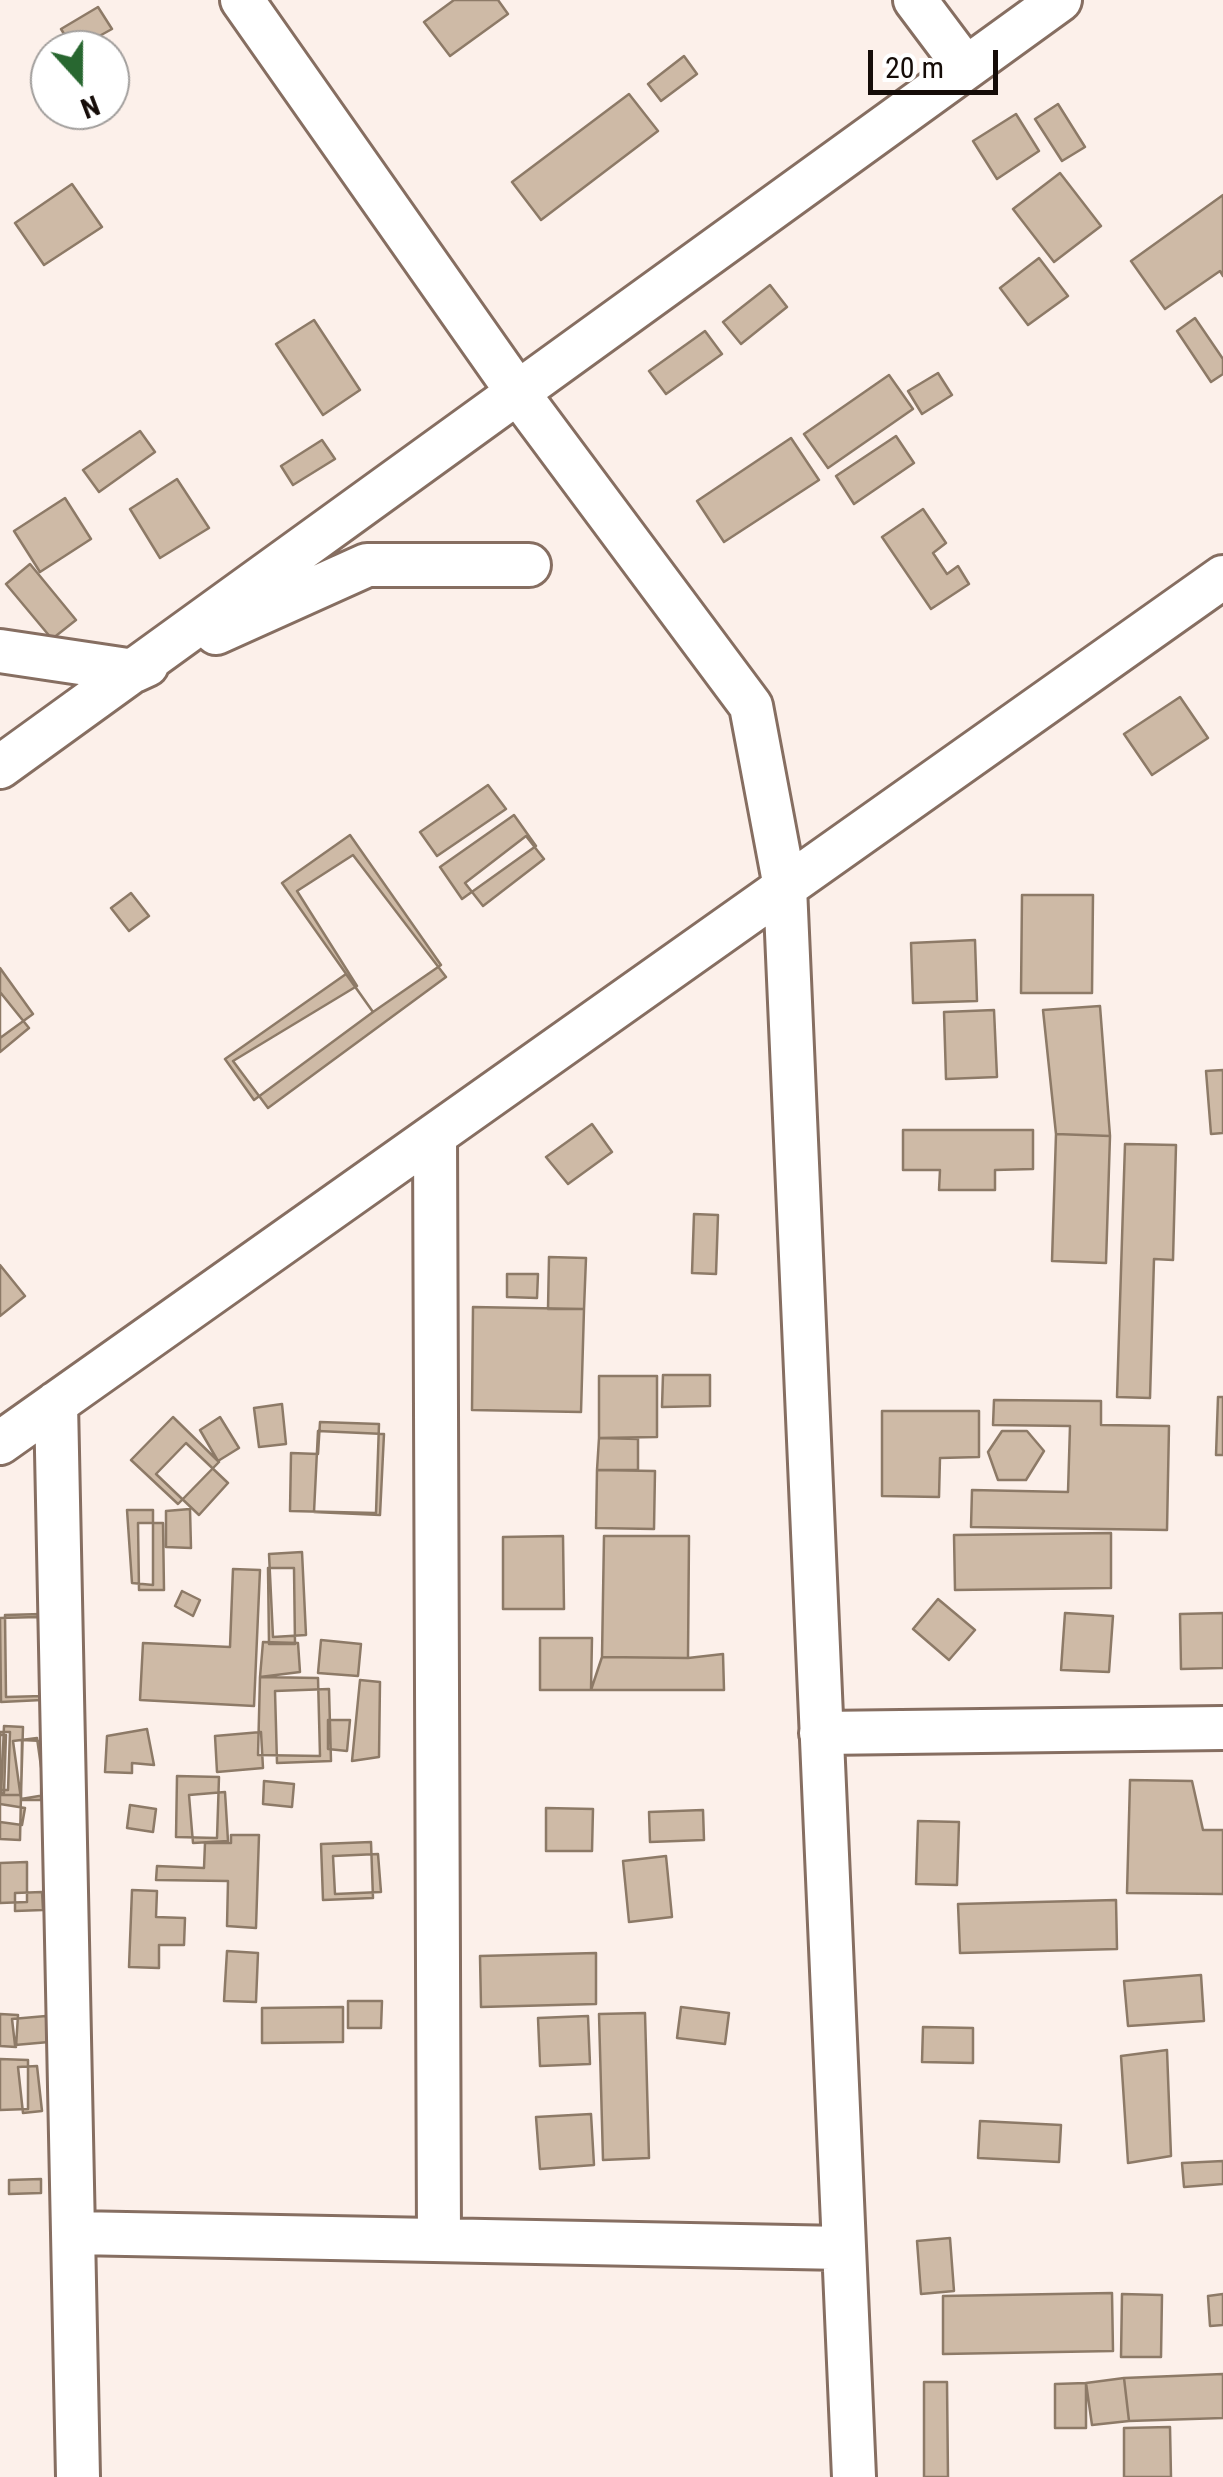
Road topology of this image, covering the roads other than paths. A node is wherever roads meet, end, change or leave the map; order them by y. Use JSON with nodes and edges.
{"nodes":[{"id":1,"x":242,"y":0,"type":"edge"},
{"id":2,"x":915,"y":0,"type":"edge"},
{"id":3,"x":1060,"y":0,"type":"edge"},
{"id":4,"x":966,"y":68,"type":"junction"},
{"id":5,"x":518,"y":392,"type":"junction"},
{"id":6,"x":530,"y":565,"type":"dead end"},
{"id":7,"x":1223,"y":577,"type":"edge"},
{"id":8,"x":0,"y":651,"type":"edge"},
{"id":9,"x":134,"y":670,"type":"junction"},
{"id":10,"x":0,"y":767,"type":"edge"},
{"id":11,"x":785,"y":887,"type":"junction"},
{"id":12,"x":435,"y":1135,"type":"junction"},
{"id":13,"x":56,"y":1403,"type":"junction"},
{"id":14,"x":0,"y":1443,"type":"edge"},
{"id":15,"x":1223,"y":1728,"type":"edge"},
{"id":16,"x":821,"y":1732,"type":"junction"},
{"id":17,"x":75,"y":2233,"type":"junction"},
{"id":18,"x":439,"y":2238,"type":"junction"},
{"id":19,"x":843,"y":2248,"type":"junction"},
{"id":20,"x":78,"y":2477,"type":"edge"},
{"id":21,"x":854,"y":2477,"type":"edge"}],
"edges":[{"from":1,"to":5,"type":"street"},
{"from":2,"to":4,"type":"street"},
{"from":3,"to":4,"type":"street"},
{"from":4,"to":5,"type":"street"},
{"from":5,"to":9,"type":"street"},
{"from":5,"to":11,"type":"street"},
{"from":6,"to":9,"type":"street"},
{"from":7,"to":11,"type":"street"},
{"from":8,"to":9,"type":"street"},
{"from":9,"to":10,"type":"street"},
{"from":11,"to":12,"type":"street"},
{"from":11,"to":16,"type":"street"},
{"from":12,"to":13,"type":"street"},
{"from":12,"to":18,"type":"street"},
{"from":13,"to":14,"type":"street"},
{"from":13,"to":17,"type":"street"},
{"from":15,"to":16,"type":"street"},
{"from":16,"to":19,"type":"street"},
{"from":17,"to":18,"type":"street"},
{"from":17,"to":20,"type":"street"},
{"from":18,"to":19,"type":"street"},
{"from":19,"to":21,"type":"street"}]}
